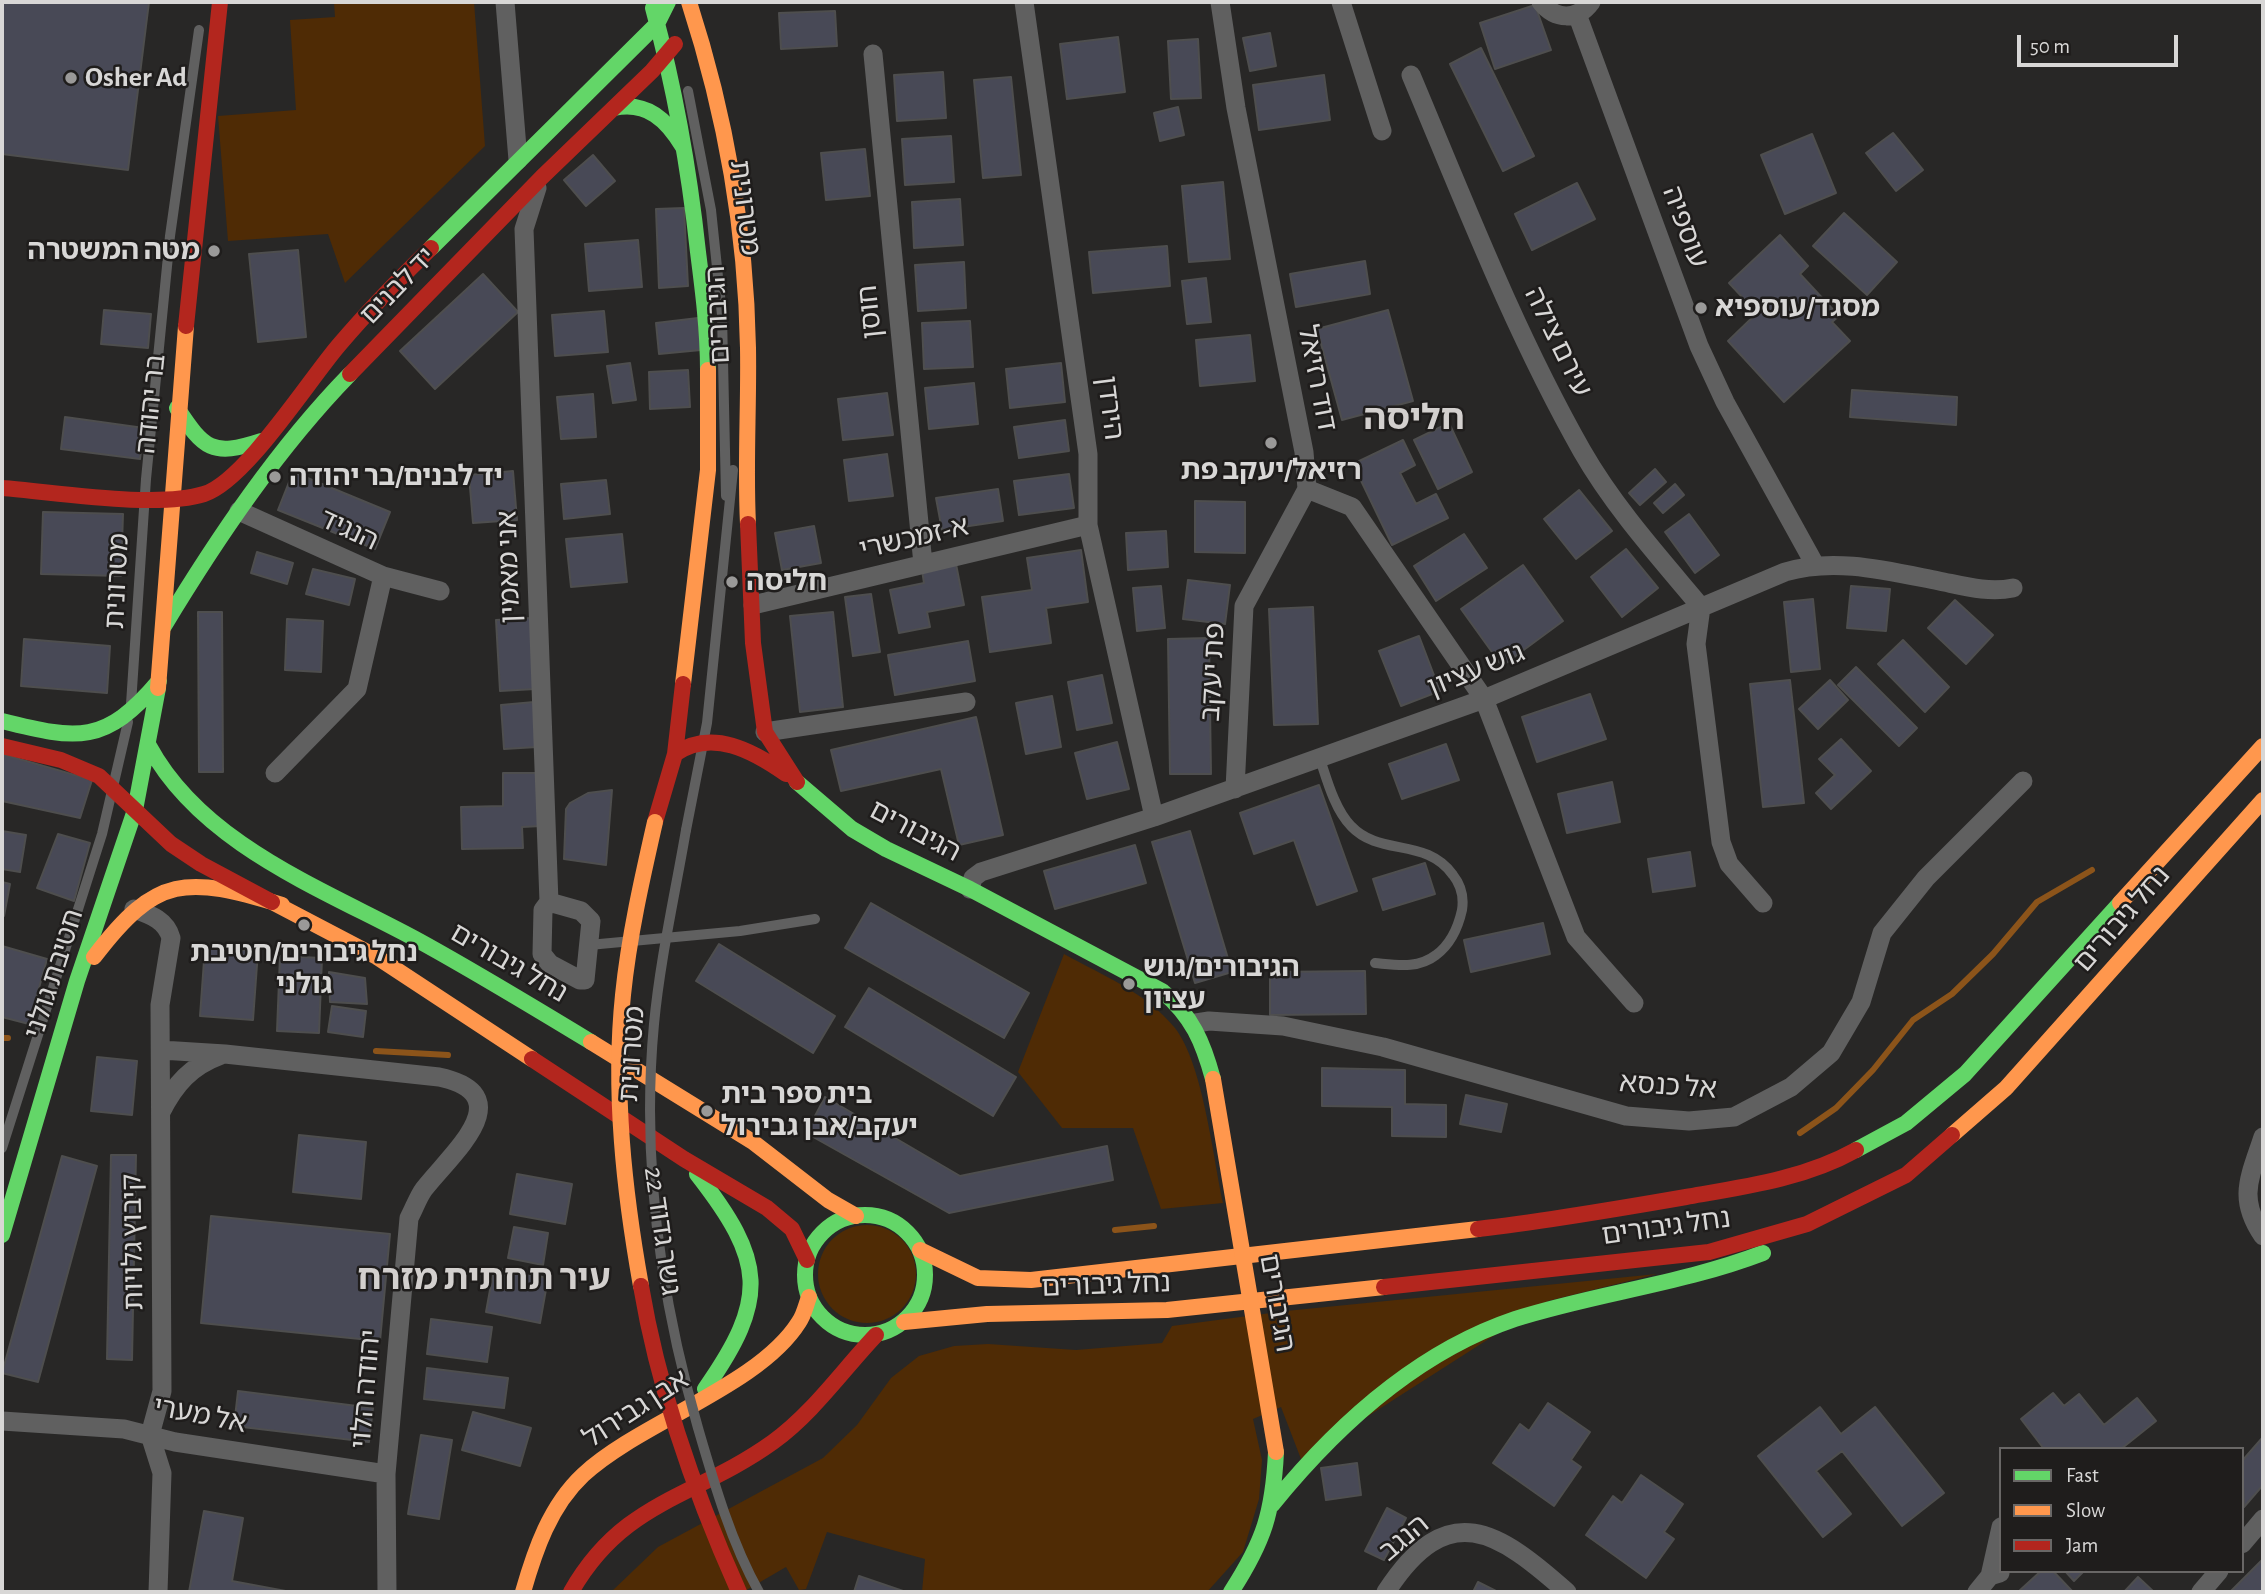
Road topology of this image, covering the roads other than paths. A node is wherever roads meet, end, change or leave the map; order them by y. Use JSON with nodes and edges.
{"nodes":[{"id":1,"x":220,"y":2,"type":"edge"},
{"id":2,"x":505,"y":2,"type":"edge"},
{"id":3,"x":1024,"y":2,"type":"edge"},
{"id":4,"x":1220,"y":2,"type":"edge"},
{"id":5,"x":1341,"y":2,"type":"edge"},
{"id":6,"x":1541,"y":2,"type":"edge"},
{"id":7,"x":665,"y":8,"type":"edge"},
{"id":8,"x":1584,"y":8,"type":"edge"},
{"id":9,"x":201,"y":16,"type":"dead end"},
{"id":10,"x":683,"y":31,"type":"edge"},
{"id":11,"x":873,"y":54,"type":"dead end"},
{"id":12,"x":1411,"y":75,"type":"dead end"},
{"id":13,"x":685,"y":78,"type":"dead end"},
{"id":14,"x":704,"y":100,"type":"dead end"},
{"id":15,"x":614,"y":108,"type":"junction"},
{"id":16,"x":1382,"y":131,"type":"dead end"},
{"id":17,"x":687,"y":153,"type":"junction"},
{"id":18,"x":518,"y":160,"type":"junction"},
{"id":19,"x":542,"y":177,"type":"junction"},
{"id":20,"x":723,"y":198,"type":"dead end"},
{"id":21,"x":711,"y":210,"type":"junction"},
{"id":22,"x":496,"y":223,"type":"junction"},
{"id":23,"x":524,"y":229,"type":"junction"},
{"id":24,"x":735,"y":329,"type":"dead end"},
{"id":25,"x":177,"y":408,"type":"junction"},
{"id":26,"x":261,"y":441,"type":"junction"},
{"id":27,"x":2,"y":488,"type":"edge"},
{"id":28,"x":1307,"y":489,"type":"junction"},
{"id":29,"x":144,"y":497,"type":"junction"},
{"id":30,"x":169,"y":498,"type":"junction"},
{"id":31,"x":727,"y":507,"type":"junction"},
{"id":32,"x":239,"y":511,"type":"junction"},
{"id":33,"x":1088,"y":525,"type":"junction"},
{"id":34,"x":1814,"y":563,"type":"junction"},
{"id":35,"x":923,"y":564,"type":"junction"},
{"id":36,"x":383,"y":576,"type":"junction"},
{"id":37,"x":2013,"y":588,"type":"dead end"},
{"id":38,"x":440,"y":591,"type":"dead end"},
{"id":39,"x":753,"y":605,"type":"junction"},
{"id":40,"x":1701,"y":607,"type":"junction"},
{"id":41,"x":162,"y":629,"type":"junction"},
{"id":42,"x":159,"y":681,"type":"junction"},
{"id":43,"x":1484,"y":699,"type":"junction"},
{"id":44,"x":965,"y":702,"type":"dead end"},
{"id":45,"x":130,"y":715,"type":"junction"},
{"id":46,"x":2,"y":721,"type":"edge"},
{"id":47,"x":765,"y":732,"type":"junction"},
{"id":48,"x":704,"y":740,"type":"junction"},
{"id":49,"x":2,"y":746,"type":"edge"},
{"id":50,"x":149,"y":746,"type":"junction"},
{"id":51,"x":2263,"y":746,"type":"edge"},
{"id":52,"x":675,"y":754,"type":"junction"},
{"id":53,"x":1320,"y":759,"type":"junction"},
{"id":54,"x":275,"y":773,"type":"dead end"},
{"id":55,"x":794,"y":779,"type":"junction"},
{"id":56,"x":2023,"y":781,"type":"dead end"},
{"id":57,"x":113,"y":789,"type":"junction"},
{"id":58,"x":1235,"y":789,"type":"junction"},
{"id":59,"x":2263,"y":800,"type":"edge"},
{"id":60,"x":135,"y":810,"type":"junction"},
{"id":61,"x":1154,"y":817,"type":"junction"},
{"id":62,"x":655,"y":822,"type":"joint"},
{"id":63,"x":970,"y":889,"type":"junction"},
{"id":64,"x":549,"y":902,"type":"junction"},
{"id":65,"x":1763,"y":903,"type":"dead end"},
{"id":66,"x":282,"y":905,"type":"junction"},
{"id":67,"x":134,"y":909,"type":"junction"},
{"id":68,"x":815,"y":919,"type":"dead end"},
{"id":69,"x":589,"y":946,"type":"junction"},
{"id":70,"x":1375,"y":962,"type":"dead end"},
{"id":71,"x":77,"y":981,"type":"junction"},
{"id":72,"x":1634,"y":1003,"type":"dead end"},
{"id":73,"x":1196,"y":1023,"type":"junction"},
{"id":74,"x":161,"y":1050,"type":"junction"},
{"id":75,"x":225,"y":1054,"type":"junction"},
{"id":76,"x":159,"y":1116,"type":"junction"},
{"id":77,"x":2263,"y":1137,"type":"edge"},
{"id":78,"x":2,"y":1148,"type":"edge"},
{"id":79,"x":684,"y":1159,"type":"junction"},
{"id":80,"x":1883,"y":1188,"type":"junction"},
{"id":81,"x":856,"y":1216,"type":"junction"},
{"id":82,"x":2,"y":1235,"type":"edge"},
{"id":83,"x":2263,"y":1236,"type":"edge"},
{"id":84,"x":920,"y":1250,"type":"junction"},
{"id":85,"x":807,"y":1260,"type":"junction"},
{"id":86,"x":809,"y":1297,"type":"junction"},
{"id":87,"x":904,"y":1322,"type":"junction"},
{"id":88,"x":876,"y":1335,"type":"junction"},
{"id":89,"x":695,"y":1401,"type":"junction"},
{"id":90,"x":2,"y":1421,"type":"edge"},
{"id":91,"x":150,"y":1435,"type":"junction"},
{"id":92,"x":386,"y":1474,"type":"junction"},
{"id":93,"x":1272,"y":1505,"type":"junction"},
{"id":94,"x":2263,"y":1519,"type":"edge"},
{"id":95,"x":2244,"y":1542,"type":"edge"},
{"id":96,"x":1999,"y":1550,"type":"edge"},
{"id":97,"x":2217,"y":1573,"type":"edge"},
{"id":98,"x":1997,"y":1574,"type":"edge"},
{"id":99,"x":158,"y":1592,"type":"edge"},
{"id":100,"x":387,"y":1592,"type":"edge"},
{"id":101,"x":523,"y":1592,"type":"edge"},
{"id":102,"x":571,"y":1592,"type":"edge"},
{"id":103,"x":739,"y":1592,"type":"edge"},
{"id":104,"x":759,"y":1592,"type":"edge"},
{"id":105,"x":1231,"y":1592,"type":"edge"},
{"id":106,"x":1386,"y":1592,"type":"edge"},
{"id":107,"x":1567,"y":1592,"type":"edge"},
{"id":108,"x":1977,"y":1592,"type":"edge"},
{"id":109,"x":2201,"y":1592,"type":"edge"}],
"edges":[{"from":1,"to":25,"type":"main road","name":"בר יהודה"},
{"from":2,"to":18,"type":"street"},
{"from":3,"to":33,"type":"street","name":"הירדן"},
{"from":4,"to":28,"type":"street","name":"דוד רזיאל"},
{"from":5,"to":16,"type":"street"},
{"from":6,"to":8,"type":"street"},
{"from":7,"to":10,"type":"main road","name":"הגיבורים"},
{"from":7,"to":10,"type":"lane"},
{"from":7,"to":18,"type":"main road","name":"יד לבנים"},
{"from":8,"to":34,"type":"street","name":"עוספיה"},
{"from":9,"to":29,"type":"lane","name":"מטרונית"},
{"from":10,"to":15,"type":"main road","name":"יד לבנים"},
{"from":10,"to":17,"type":"main road","name":"הגיבורים"},
{"from":10,"to":39,"type":"main road","name":"הגיבורים"},
{"from":11,"to":35,"type":"street","name":"חוסן"},
{"from":12,"to":40,"type":"street","name":"עירם צילה"},
{"from":13,"to":21,"type":"lane","name":"מטרונית"},
{"from":14,"to":20,"type":"lane","name":"מטרונית"},
{"from":15,"to":17,"type":"main road"},
{"from":15,"to":19,"type":"main road","name":"יד לבנים"},
{"from":17,"to":21,"type":"lane","name":"מטרונית"},
{"from":17,"to":52,"type":"main road","name":"הגיבורים"},
{"from":18,"to":26,"type":"main road","name":"יד לבנים"},
{"from":19,"to":22,"type":"main road","name":"יד לבנים"},
{"from":19,"to":23,"type":"street","name":"אני מאמין"},
{"from":21,"to":31,"type":"lane","name":"מטרונית"},
{"from":22,"to":23,"type":"street"},
{"from":22,"to":32,"type":"main road","name":"יד לבנים"},
{"from":23,"to":64,"type":"street","name":"אני מאמין"},
{"from":24,"to":31,"type":"lane","name":"מטרונית"},
{"from":25,"to":26,"type":"main road"},
{"from":25,"to":30,"type":"main road","name":"בר יהודה"},
{"from":26,"to":30,"type":"main road","name":"יד לבנים"},
{"from":27,"to":29,"type":"main road","name":"יד לבנים"},
{"from":28,"to":43,"type":"street"},
{"from":28,"to":58,"type":"street","name":"פת יעקב"},
{"from":29,"to":30,"type":"main road","name":"יד לבנים"},
{"from":29,"to":45,"type":"lane","name":"מטרונית"},
{"from":30,"to":41,"type":"main road","name":"בר יהודה"},
{"from":31,"to":48,"type":"lane","name":"מטרונית"},
{"from":32,"to":36,"type":"street","name":"הנגיד"},
{"from":32,"to":41,"type":"main road","name":"יד לבנים"},
{"from":33,"to":35,"type":"street","name":"א-זמכשרי"},
{"from":33,"to":61,"type":"street","name":"הירדן"},
{"from":34,"to":37,"type":"street","name":"גוש עציון"},
{"from":34,"to":40,"type":"street","name":"גוש עציון"},
{"from":35,"to":39,"type":"street","name":"א-זמכשרי"},
{"from":36,"to":38,"type":"street","name":"הנגיד"},
{"from":36,"to":54,"type":"street"},
{"from":39,"to":47,"type":"main road","name":"הגיבורים"},
{"from":40,"to":43,"type":"street","name":"גוש עציון"},
{"from":40,"to":65,"type":"street"},
{"from":41,"to":42,"type":"main road","name":"בר יהודה"},
{"from":42,"to":45,"type":"main road"},
{"from":42,"to":50,"type":"main road","name":"בר יהודה"},
{"from":43,"to":53,"type":"street","name":"גוש עציון"},
{"from":43,"to":72,"type":"street"},
{"from":44,"to":47,"type":"street"},
{"from":45,"to":46,"type":"main road"},
{"from":45,"to":57,"type":"lane","name":"מטרונית"},
{"from":47,"to":55,"type":"main road","name":"הגיבורים"},
{"from":48,"to":52,"type":"main road"},
{"from":48,"to":55,"type":"main road"},
{"from":48,"to":104,"type":"lane","name":"מטרונית","bridge":true},
{"from":49,"to":57,"type":"main road"},
{"from":50,"to":60,"type":"main road","name":"בר יהודה"},
{"from":50,"to":81,"type":"main road","name":"נחל גיבורים"},
{"from":51,"to":84,"type":"main road","name":"נחל גיבורים"},
{"from":52,"to":62,"type":"main road","name":"הגיבורים"},
{"from":53,"to":58,"type":"street","name":"גוש עציון"},
{"from":53,"to":70,"type":"lane"},
{"from":55,"to":63,"type":"main road","name":"הגיבורים"},
{"from":56,"to":73,"type":"street","name":"אל כנסא"},
{"from":57,"to":60,"type":"main road"},
{"from":57,"to":78,"type":"lane","name":"מטרונית"},
{"from":58,"to":61,"type":"street","name":"גוש עציון"},
{"from":59,"to":80,"type":"main road","name":"נחל גיבורים"},
{"from":60,"to":66,"type":"main road"},
{"from":60,"to":71,"type":"main road","name":"חטיבת גולני"},
{"from":61,"to":63,"type":"street","name":"גוש עציון"},
{"from":62,"to":103,"type":"main road","name":"גשר גדוד 22","bridge":true},
{"from":63,"to":73,"type":"main road","name":"הגיבורים"},
{"from":64,"to":69,"type":"street"},
{"from":64,"to":69,"type":"street","name":"אני מאמין"},
{"from":66,"to":67,"type":"main road"},
{"from":66,"to":79,"type":"main road"},
{"from":67,"to":71,"type":"main road"},
{"from":67,"to":74,"type":"street","name":"קיבוץ גלויות"},
{"from":68,"to":69,"type":"lane"},
{"from":71,"to":82,"type":"main road","name":"חטיבת גולני"},
{"from":73,"to":93,"type":"main road","name":"הגיבורים","bridge":true},
{"from":74,"to":75,"type":"street"},
{"from":74,"to":76,"type":"street","name":"קיבוץ גלויות"},
{"from":75,"to":76,"type":"street"},
{"from":75,"to":92,"type":"street","name":"יהודה הלוי"},
{"from":76,"to":91,"type":"street","name":"קיבוץ גלויות"},
{"from":77,"to":83,"type":"street"},
{"from":79,"to":85,"type":"main road"},
{"from":79,"to":89,"type":"main road"},
{"from":80,"to":87,"type":"main road","name":"נחל גיבורים"},
{"from":80,"to":93,"type":"main road"},
{"from":81,"to":84,"type":"main road"},
{"from":81,"to":85,"type":"main road"},
{"from":84,"to":87,"type":"main road"},
{"from":85,"to":86,"type":"main road"},
{"from":86,"to":88,"type":"main road"},
{"from":86,"to":89,"type":"main road","name":"אבן גבירול"},
{"from":87,"to":88,"type":"main road"},
{"from":88,"to":102,"type":"main road"},
{"from":89,"to":101,"type":"main road","name":"אבן גבירול"},
{"from":90,"to":91,"type":"street","name":"אל מערי"},
{"from":91,"to":92,"type":"street","name":"אל מערי"},
{"from":91,"to":99,"type":"street"},
{"from":92,"to":100,"type":"street","name":"יהודה הלוי"},
{"from":93,"to":105,"type":"main road","name":"הגיבורים"},
{"from":94,"to":95,"type":"street"},
{"from":96,"to":98,"type":"street"},
{"from":97,"to":109,"type":"street"},
{"from":98,"to":108,"type":"street"},
{"from":106,"to":107,"type":"street","name":"הנגב"}]}
